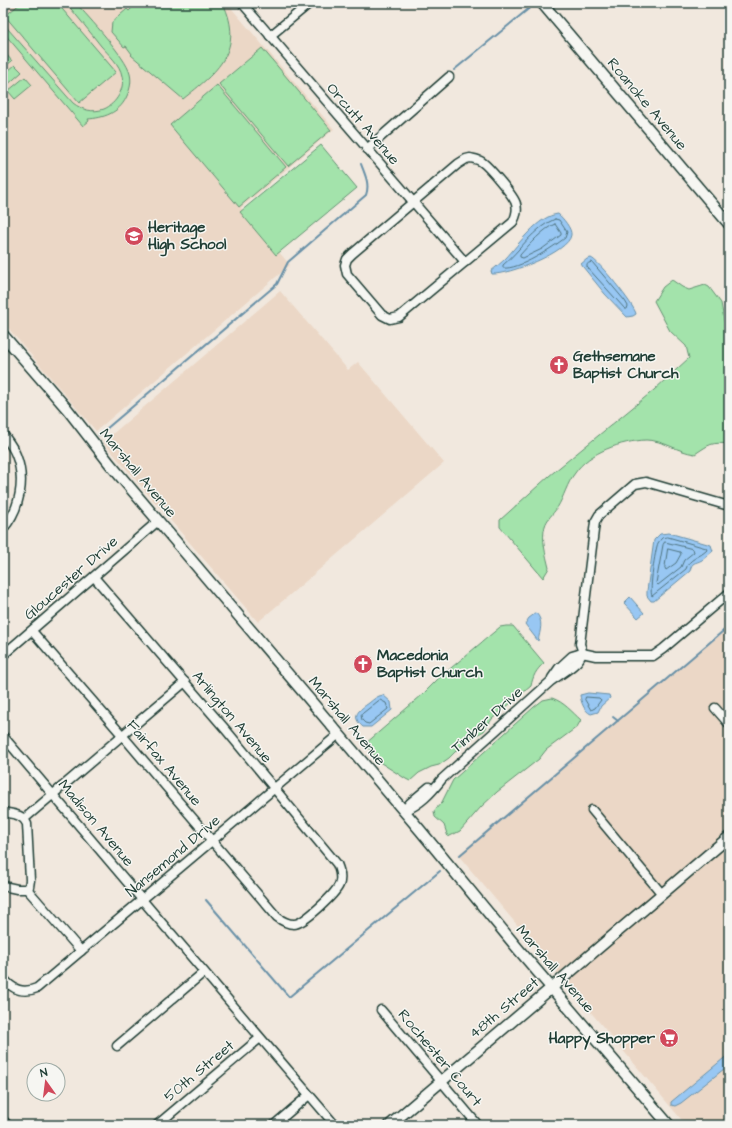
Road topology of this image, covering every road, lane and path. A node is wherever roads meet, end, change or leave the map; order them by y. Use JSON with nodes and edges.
{"nodes":[{"id":1,"x":242,"y":3,"type":"edge"},
{"id":2,"x":310,"y":3,"type":"edge"},
{"id":3,"x":542,"y":3,"type":"edge"},
{"id":4,"x":270,"y":36,"type":"junction"},
{"id":5,"x":450,"y":78,"type":"dead end"},
{"id":6,"x":366,"y":149,"type":"junction"},
{"id":7,"x":412,"y":202,"type":"junction"},
{"id":8,"x":729,"y":224,"type":"edge"},
{"id":9,"x":465,"y":262,"type":"junction"},
{"id":10,"x":3,"y":335,"type":"edge"},
{"id":11,"x":3,"y":434,"type":"edge"},
{"id":12,"x":729,"y":506,"type":"edge"},
{"id":13,"x":158,"y":521,"type":"junction"},
{"id":14,"x":3,"y":529,"type":"edge"},
{"id":15,"x":94,"y":577,"type":"junction"},
{"id":16,"x":729,"y":593,"type":"edge"},
{"id":17,"x":32,"y":631,"type":"junction"},
{"id":18,"x":582,"y":654,"type":"junction"},
{"id":19,"x":3,"y":655,"type":"edge"},
{"id":20,"x":185,"y":682,"type":"junction"},
{"id":21,"x":715,"y":708,"type":"dead end"},
{"id":22,"x":729,"y":724,"type":"edge"},
{"id":23,"x":339,"y":734,"type":"junction"},
{"id":24,"x":122,"y":735,"type":"junction"},
{"id":25,"x":3,"y":736,"type":"edge"},
{"id":26,"x":274,"y":789,"type":"junction"},
{"id":27,"x":53,"y":794,"type":"junction"},
{"id":28,"x":592,"y":810,"type":"dead end"},
{"id":29,"x":404,"y":811,"type":"junction"},
{"id":30,"x":3,"y":812,"type":"edge"},
{"id":31,"x":24,"y":819,"type":"junction"},
{"id":32,"x":729,"y":837,"type":"edge"},
{"id":33,"x":212,"y":841,"type":"junction"},
{"id":34,"x":3,"y":886,"type":"edge"},
{"id":35,"x":27,"y":889,"type":"junction"},
{"id":36,"x":662,"y":894,"type":"junction"},
{"id":37,"x":142,"y":899,"type":"junction"},
{"id":38,"x":294,"y":924,"type":"joint"},
{"id":39,"x":80,"y":951,"type":"junction"},
{"id":40,"x":204,"y":972,"type":"junction"},
{"id":41,"x":3,"y":978,"type":"edge"},
{"id":42,"x":552,"y":988,"type":"junction"},
{"id":43,"x":381,"y":1010,"type":"dead end"},
{"id":44,"x":260,"y":1038,"type":"junction"},
{"id":45,"x":117,"y":1046,"type":"dead end"},
{"id":46,"x":441,"y":1082,"type":"junction"},
{"id":47,"x":309,"y":1095,"type":"junction"},
{"id":48,"x":3,"y":1123,"type":"edge"},
{"id":49,"x":5,"y":1125,"type":"edge"},
{"id":50,"x":156,"y":1125,"type":"edge"},
{"id":51,"x":274,"y":1125,"type":"edge"},
{"id":52,"x":334,"y":1125,"type":"edge"},
{"id":53,"x":390,"y":1125,"type":"edge"},
{"id":54,"x":478,"y":1125,"type":"edge"},
{"id":55,"x":669,"y":1125,"type":"edge"}],
"edges":[{"from":1,"to":4,"type":"street","name":"Orcutt Avenue"},
{"from":2,"to":4,"type":"street"},
{"from":3,"to":8,"type":"street","name":"Roanoke Avenue"},
{"from":4,"to":6,"type":"street","name":"Orcutt Avenue"},
{"from":5,"to":6,"type":"street"},
{"from":6,"to":7,"type":"street","name":"Orcutt Avenue"},
{"from":7,"to":9,"type":"street","name":"Orcutt Avenue"},
{"from":7,"to":9,"type":"street"},
{"from":7,"to":9,"type":"street"},
{"from":10,"to":13,"type":"street","name":"Marshall Avenue"},
{"from":11,"to":14,"type":"street"},
{"from":12,"to":18,"type":"street"},
{"from":13,"to":15,"type":"street","name":"Gloucester Drive"},
{"from":13,"to":23,"type":"street","name":"Marshall Avenue"},
{"from":15,"to":17,"type":"street","name":"Gloucester Drive"},
{"from":15,"to":20,"type":"street","name":"Arlington Avenue"},
{"from":16,"to":18,"type":"street"},
{"from":17,"to":19,"type":"street","name":"Gloucester Drive"},
{"from":17,"to":24,"type":"street","name":"Fairfax Avenue"},
{"from":18,"to":29,"type":"street","name":"Timber Drive"},
{"from":20,"to":24,"type":"street"},
{"from":20,"to":26,"type":"street","name":"Arlington Avenue"},
{"from":21,"to":22,"type":"street"},
{"from":23,"to":26,"type":"street","name":"Nansemond Drive"},
{"from":23,"to":29,"type":"street","name":"Marshall Avenue"},
{"from":24,"to":27,"type":"street"},
{"from":24,"to":33,"type":"street","name":"Fairfax Avenue"},
{"from":25,"to":27,"type":"street","name":"Madison Avenue"},
{"from":26,"to":33,"type":"street","name":"Nansemond Drive"},
{"from":26,"to":38,"type":"street","name":"Arlington Avenue"},
{"from":27,"to":31,"type":"street"},
{"from":27,"to":37,"type":"street","name":"Madison Avenue"},
{"from":28,"to":36,"type":"street"},
{"from":29,"to":42,"type":"street","name":"Marshall Avenue"},
{"from":30,"to":31,"type":"street"},
{"from":31,"to":35,"type":"street"},
{"from":32,"to":36,"type":"street","name":"48th Street"},
{"from":33,"to":37,"type":"street","name":"Nansemond Drive"},
{"from":33,"to":38,"type":"street","name":"Fairfax Avenue"},
{"from":34,"to":35,"type":"street"},
{"from":35,"to":39,"type":"street"},
{"from":36,"to":42,"type":"street","name":"48th Street"},
{"from":37,"to":39,"type":"street","name":"Nansemond Drive"},
{"from":37,"to":40,"type":"street","name":"Madison Avenue"},
{"from":39,"to":41,"type":"street","name":"Nansemond Drive"},
{"from":40,"to":44,"type":"street","name":"Madison Avenue"},
{"from":40,"to":45,"type":"street"},
{"from":42,"to":46,"type":"street","name":"48th Street"},
{"from":42,"to":55,"type":"street","name":"Marshall Avenue"},
{"from":43,"to":46,"type":"street","name":"Rochester Court"},
{"from":44,"to":47,"type":"street","name":"Madison Avenue"},
{"from":44,"to":50,"type":"street","name":"50th Street"},
{"from":46,"to":53,"type":"street","name":"48th Street"},
{"from":46,"to":54,"type":"street","name":"Rochester Court"},
{"from":47,"to":51,"type":"street"},
{"from":47,"to":52,"type":"street","name":"Madison Avenue"},
{"from":48,"to":49,"type":"main road"}]}
